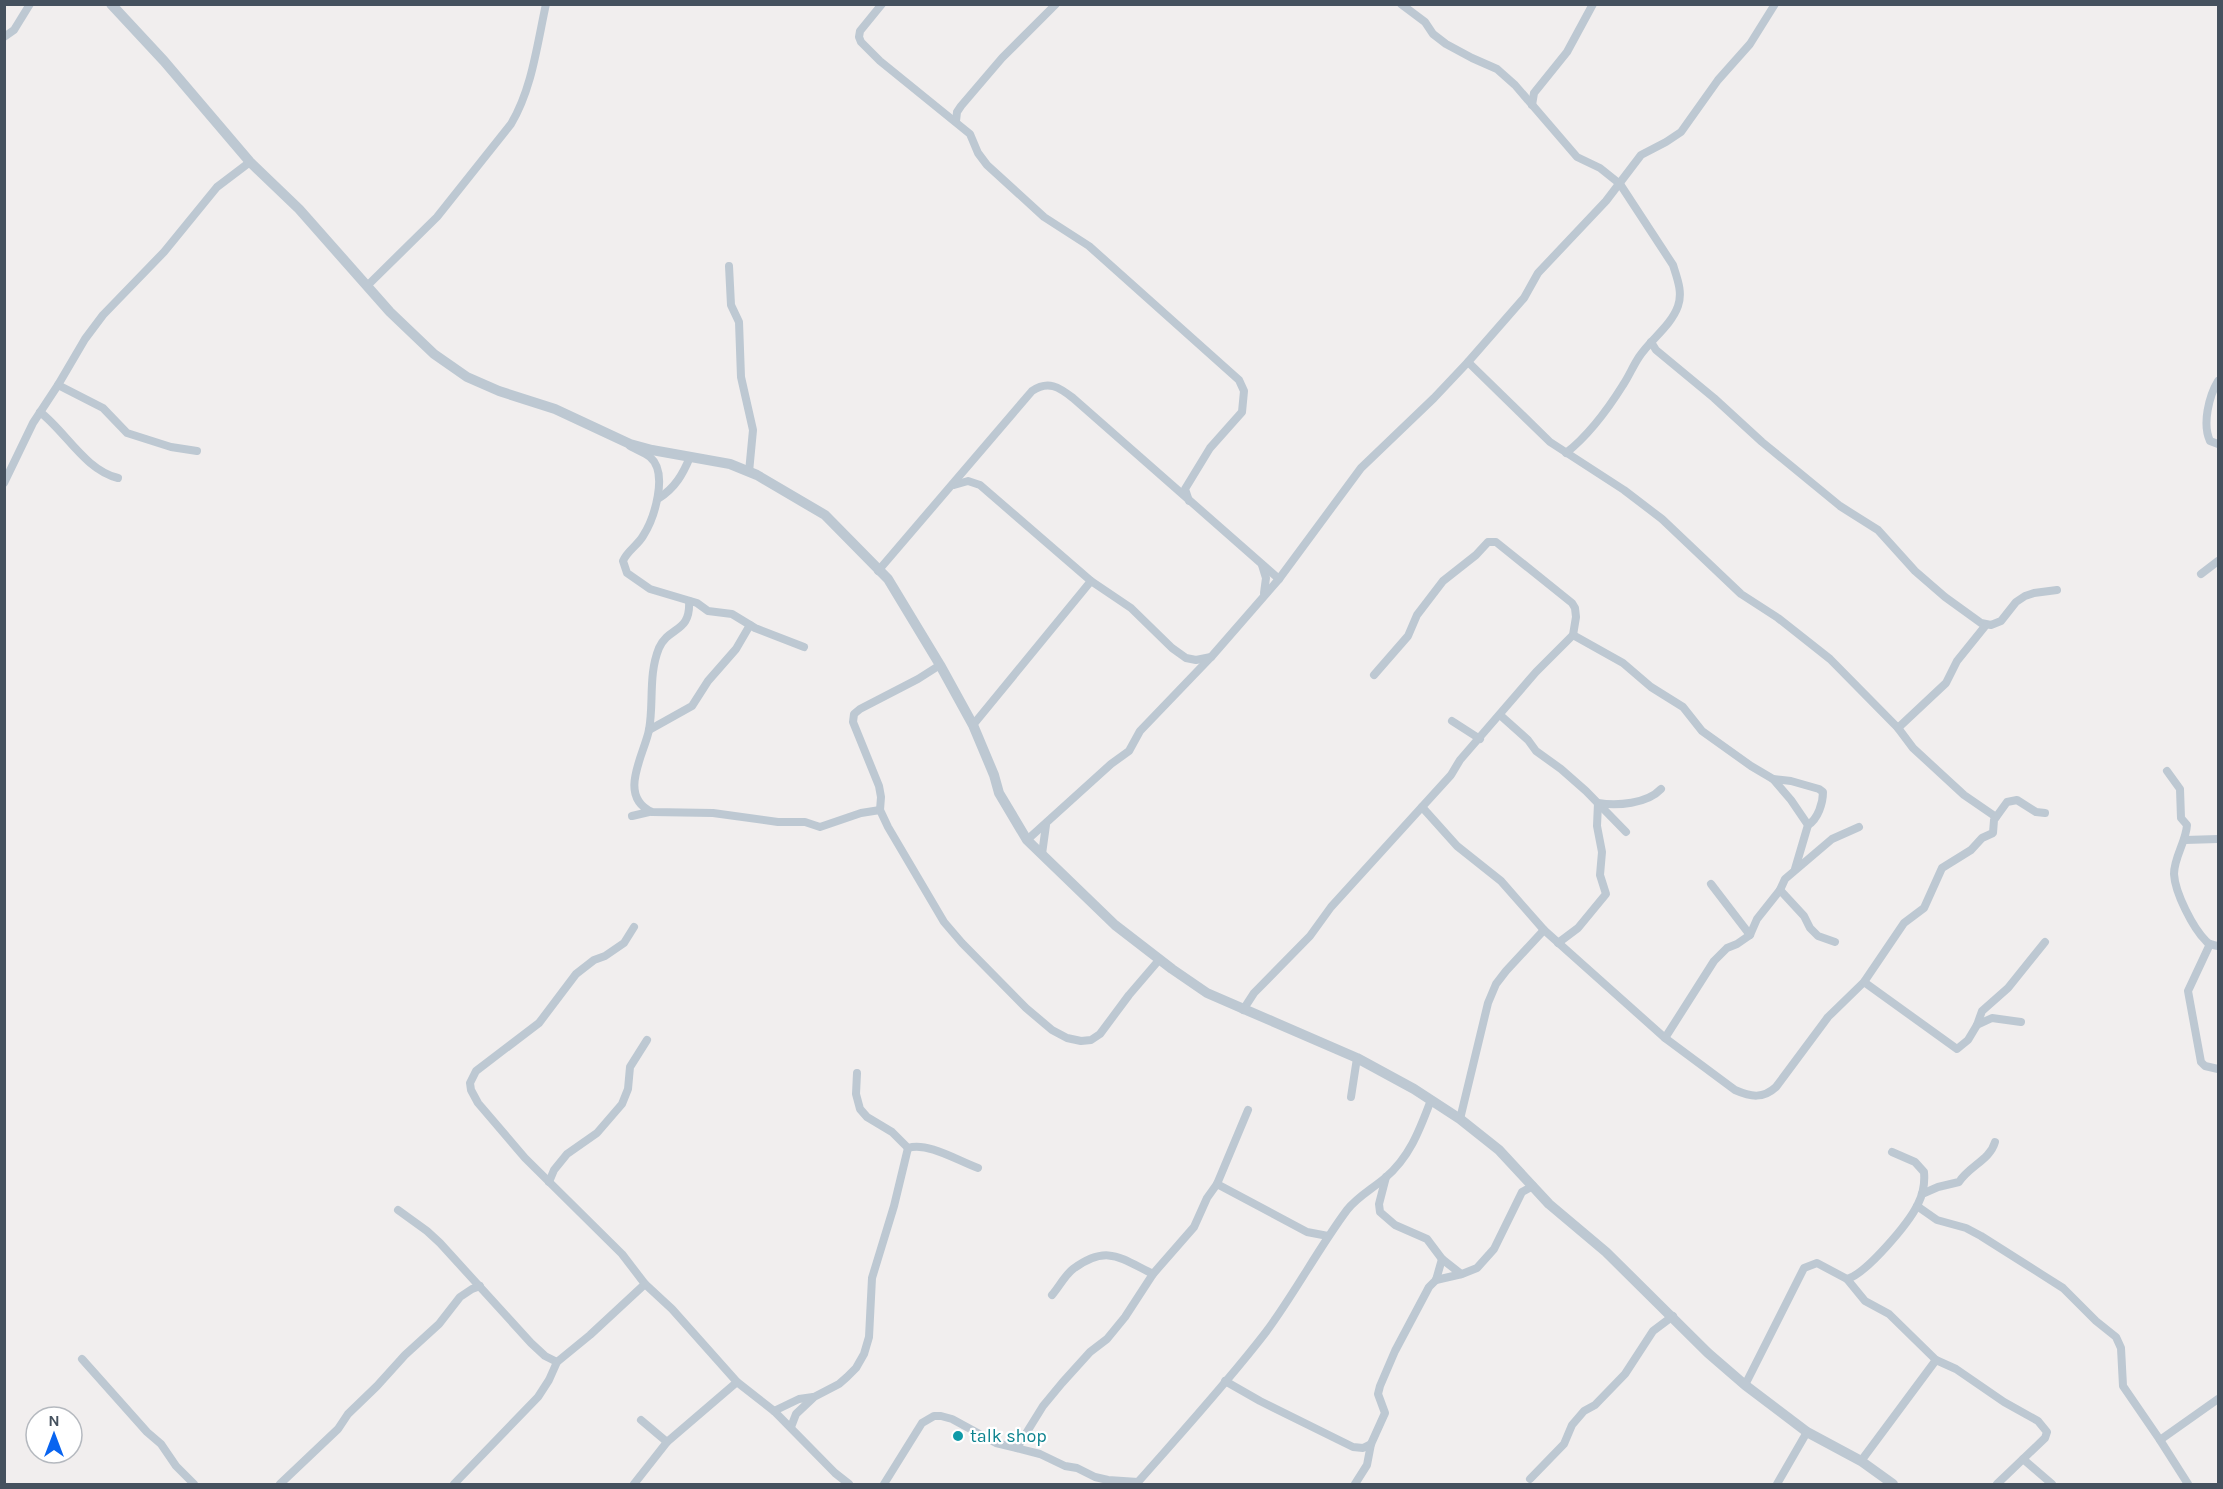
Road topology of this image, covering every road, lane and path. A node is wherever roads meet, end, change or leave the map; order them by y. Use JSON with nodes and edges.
{"nodes":[{"id":1,"x":30,"y":4,"type":"edge"},
{"id":2,"x":111,"y":4,"type":"edge"},
{"id":3,"x":546,"y":4,"type":"edge"},
{"id":4,"x":882,"y":4,"type":"edge"},
{"id":5,"x":1056,"y":4,"type":"edge"},
{"id":6,"x":1401,"y":4,"type":"edge"},
{"id":7,"x":1593,"y":4,"type":"edge"},
{"id":8,"x":1776,"y":4,"type":"edge"},
{"id":9,"x":4,"y":37,"type":"edge"},
{"id":10,"x":1532,"y":105,"type":"junction"},
{"id":11,"x":956,"y":121,"type":"junction"},
{"id":12,"x":250,"y":162,"type":"junction"},
{"id":13,"x":1620,"y":184,"type":"junction"},
{"id":14,"x":729,"y":266,"type":"dead end"},
{"id":15,"x":367,"y":286,"type":"junction"},
{"id":16,"x":1651,"y":342,"type":"junction"},
{"id":17,"x":1468,"y":362,"type":"junction"},
{"id":18,"x":2218,"y":381,"type":"edge"},
{"id":19,"x":58,"y":386,"type":"junction"},
{"id":20,"x":40,"y":412,"type":"junction"},
{"id":21,"x":616,"y":438,"type":"junction"},
{"id":22,"x":2218,"y":444,"type":"edge"},
{"id":23,"x":197,"y":451,"type":"dead end"},
{"id":24,"x":1566,"y":453,"type":"junction"},
{"id":25,"x":690,"y":457,"type":"junction"},
{"id":26,"x":971,"y":461,"type":"junction"},
{"id":27,"x":749,"y":472,"type":"junction"},
{"id":28,"x":118,"y":478,"type":"dead end"},
{"id":29,"x":976,"y":482,"type":"junction"},
{"id":30,"x":4,"y":483,"type":"edge"},
{"id":31,"x":951,"y":486,"type":"junction"},
{"id":32,"x":659,"y":498,"type":"junction"},
{"id":33,"x":1189,"y":501,"type":"junction"},
{"id":34,"x":2218,"y":561,"type":"edge"},
{"id":35,"x":1262,"y":564,"type":"junction"},
{"id":36,"x":878,"y":571,"type":"junction"},
{"id":37,"x":2201,"y":574,"type":"dead end"},
{"id":38,"x":1279,"y":579,"type":"junction"},
{"id":39,"x":1090,"y":580,"type":"junction"},
{"id":40,"x":2057,"y":590,"type":"dead end"},
{"id":41,"x":1263,"y":596,"type":"junction"},
{"id":42,"x":689,"y":601,"type":"junction"},
{"id":43,"x":750,"y":625,"type":"junction"},
{"id":44,"x":1986,"y":625,"type":"junction"},
{"id":45,"x":1573,"y":635,"type":"junction"},
{"id":46,"x":804,"y":647,"type":"dead end"},
{"id":47,"x":1212,"y":656,"type":"junction"},
{"id":48,"x":940,"y":665,"type":"junction"},
{"id":49,"x":1374,"y":675,"type":"dead end"},
{"id":50,"x":1500,"y":715,"type":"junction"},
{"id":51,"x":1452,"y":722,"type":"dead end"},
{"id":52,"x":973,"y":725,"type":"junction"},
{"id":53,"x":1898,"y":728,"type":"junction"},
{"id":54,"x":649,"y":730,"type":"junction"},
{"id":55,"x":1480,"y":739,"type":"junction"},
{"id":56,"x":2166,"y":771,"type":"dead end"},
{"id":57,"x":1773,"y":779,"type":"junction"},
{"id":58,"x":1661,"y":789,"type":"dead end"},
{"id":59,"x":1598,"y":803,"type":"junction"},
{"id":60,"x":1422,"y":807,"type":"junction"},
{"id":61,"x":880,"y":810,"type":"junction"},
{"id":62,"x":652,"y":812,"type":"junction"},
{"id":63,"x":2045,"y":813,"type":"dead end"},
{"id":64,"x":632,"y":816,"type":"dead end"},
{"id":65,"x":1996,"y":817,"type":"junction"},
{"id":66,"x":1046,"y":825,"type":"junction"},
{"id":67,"x":1808,"y":825,"type":"junction"},
{"id":68,"x":1859,"y":826,"type":"dead end"},
{"id":69,"x":1626,"y":832,"type":"dead end"},
{"id":70,"x":2218,"y":839,"type":"edge"},
{"id":71,"x":1027,"y":840,"type":"junction"},
{"id":72,"x":2185,"y":840,"type":"junction"},
{"id":73,"x":1042,"y":854,"type":"junction"},
{"id":74,"x":1795,"y":869,"type":"junction"},
{"id":75,"x":1711,"y":884,"type":"dead end"},
{"id":76,"x":1780,"y":890,"type":"junction"},
{"id":77,"x":634,"y":927,"type":"dead end"},
{"id":78,"x":1544,"y":930,"type":"junction"},
{"id":79,"x":1750,"y":935,"type":"junction"},
{"id":80,"x":1835,"y":942,"type":"dead end"},
{"id":81,"x":2044,"y":942,"type":"dead end"},
{"id":82,"x":1558,"y":943,"type":"junction"},
{"id":83,"x":2214,"y":945,"type":"edge"},
{"id":84,"x":1159,"y":960,"type":"junction"},
{"id":85,"x":1864,"y":982,"type":"junction"},
{"id":86,"x":1243,"y":1010,"type":"junction"},
{"id":87,"x":2021,"y":1022,"type":"dead end"},
{"id":88,"x":1977,"y":1024,"type":"junction"},
{"id":89,"x":1665,"y":1038,"type":"junction"},
{"id":90,"x":646,"y":1040,"type":"dead end"},
{"id":91,"x":1358,"y":1058,"type":"junction"},
{"id":92,"x":2218,"y":1069,"type":"edge"},
{"id":93,"x":857,"y":1073,"type":"dead end"},
{"id":94,"x":1351,"y":1097,"type":"dead end"},
{"id":95,"x":1431,"y":1100,"type":"junction"},
{"id":96,"x":1248,"y":1110,"type":"dead end"},
{"id":97,"x":1460,"y":1119,"type":"junction"},
{"id":98,"x":1995,"y":1142,"type":"dead end"},
{"id":99,"x":908,"y":1148,"type":"junction"},
{"id":100,"x":1892,"y":1152,"type":"dead end"},
{"id":101,"x":978,"y":1168,"type":"dead end"},
{"id":102,"x":1386,"y":1177,"type":"junction"},
{"id":103,"x":549,"y":1182,"type":"junction"},
{"id":104,"x":1217,"y":1184,"type":"junction"},
{"id":105,"x":1533,"y":1186,"type":"junction"},
{"id":106,"x":1922,"y":1194,"type":"junction"},
{"id":107,"x":1917,"y":1206,"type":"junction"},
{"id":108,"x":398,"y":1210,"type":"dead end"},
{"id":109,"x":1328,"y":1236,"type":"junction"},
{"id":110,"x":1442,"y":1259,"type":"junction"},
{"id":111,"x":1153,"y":1274,"type":"junction"},
{"id":112,"x":1462,"y":1274,"type":"junction"},
{"id":113,"x":1847,"y":1279,"type":"junction"},
{"id":114,"x":1436,"y":1280,"type":"junction"},
{"id":115,"x":645,"y":1284,"type":"junction"},
{"id":116,"x":480,"y":1286,"type":"junction"},
{"id":117,"x":1052,"y":1295,"type":"dead end"},
{"id":118,"x":1673,"y":1316,"type":"junction"},
{"id":119,"x":82,"y":1359,"type":"dead end"},
{"id":120,"x":1936,"y":1360,"type":"junction"},
{"id":121,"x":557,"y":1362,"type":"junction"},
{"id":122,"x":1225,"y":1381,"type":"junction"},
{"id":123,"x":737,"y":1382,"type":"junction"},
{"id":124,"x":1744,"y":1385,"type":"junction"},
{"id":125,"x":814,"y":1397,"type":"junction"},
{"id":126,"x":2218,"y":1400,"type":"edge"},
{"id":127,"x":774,"y":1411,"type":"junction"},
{"id":128,"x":641,"y":1420,"type":"dead end"},
{"id":129,"x":791,"y":1427,"type":"junction"},
{"id":130,"x":1807,"y":1432,"type":"junction"},
{"id":131,"x":2160,"y":1440,"type":"junction"},
{"id":132,"x":667,"y":1442,"type":"junction"},
{"id":133,"x":1371,"y":1444,"type":"junction"},
{"id":134,"x":1017,"y":1448,"type":"junction"},
{"id":135,"x":2023,"y":1459,"type":"junction"},
{"id":136,"x":1861,"y":1461,"type":"junction"},
{"id":137,"x":1530,"y":1479,"type":"dead end"},
{"id":138,"x":1139,"y":1484,"type":"edge"},
{"id":139,"x":194,"y":1485,"type":"edge"},
{"id":140,"x":279,"y":1485,"type":"edge"},
{"id":141,"x":454,"y":1485,"type":"edge"},
{"id":142,"x":634,"y":1485,"type":"edge"},
{"id":143,"x":849,"y":1485,"type":"edge"},
{"id":144,"x":884,"y":1485,"type":"edge"},
{"id":145,"x":1355,"y":1485,"type":"edge"},
{"id":146,"x":1777,"y":1485,"type":"edge"},
{"id":147,"x":1893,"y":1485,"type":"edge"},
{"id":148,"x":1997,"y":1485,"type":"edge"},
{"id":149,"x":2052,"y":1485,"type":"edge"},
{"id":150,"x":2188,"y":1485,"type":"edge"}],
"edges":[{"from":1,"to":9,"type":"street"},
{"from":2,"to":12,"type":"street"},
{"from":3,"to":15,"type":"street"},
{"from":4,"to":11,"type":"street"},
{"from":5,"to":11,"type":"street"},
{"from":6,"to":10,"type":"street"},
{"from":7,"to":10,"type":"street"},
{"from":8,"to":13,"type":"street"},
{"from":10,"to":13,"type":"street"},
{"from":11,"to":33,"type":"street"},
{"from":12,"to":15,"type":"street"},
{"from":12,"to":19,"type":"street"},
{"from":13,"to":16,"type":"street"},
{"from":13,"to":17,"type":"street"},
{"from":14,"to":27,"type":"street"},
{"from":15,"to":21,"type":"street"},
{"from":16,"to":24,"type":"street"},
{"from":16,"to":44,"type":"street"},
{"from":17,"to":24,"type":"street"},
{"from":17,"to":38,"type":"street"},
{"from":18,"to":22,"type":"street"},
{"from":19,"to":20,"type":"street"},
{"from":19,"to":23,"type":"street"},
{"from":20,"to":28,"type":"street"},
{"from":20,"to":30,"type":"street"},
{"from":21,"to":25,"type":"street"},
{"from":21,"to":32,"type":"street"},
{"from":24,"to":53,"type":"street"},
{"from":25,"to":27,"type":"street"},
{"from":25,"to":32,"type":"street"},
{"from":26,"to":29,"type":"street"},
{"from":26,"to":31,"type":"street"},
{"from":26,"to":33,"type":"street"},
{"from":27,"to":36,"type":"street"},
{"from":29,"to":31,"type":"street"},
{"from":29,"to":39,"type":"street"},
{"from":31,"to":36,"type":"street"},
{"from":32,"to":42,"type":"street"},
{"from":33,"to":35,"type":"street"},
{"from":34,"to":37,"type":"street"},
{"from":35,"to":38,"type":"street"},
{"from":35,"to":41,"type":"street"},
{"from":36,"to":48,"type":"street"},
{"from":38,"to":41,"type":"street"},
{"from":39,"to":47,"type":"street"},
{"from":39,"to":52,"type":"street"},
{"from":40,"to":44,"type":"street"},
{"from":41,"to":47,"type":"street"},
{"from":42,"to":43,"type":"street"},
{"from":42,"to":54,"type":"street"},
{"from":43,"to":46,"type":"street"},
{"from":43,"to":54,"type":"street"},
{"from":44,"to":53,"type":"street"},
{"from":45,"to":49,"type":"street"},
{"from":45,"to":50,"type":"street"},
{"from":45,"to":57,"type":"street"},
{"from":47,"to":66,"type":"street"},
{"from":48,"to":52,"type":"street"},
{"from":48,"to":61,"type":"street"},
{"from":50,"to":55,"type":"street"},
{"from":50,"to":59,"type":"street"},
{"from":51,"to":55,"type":"street"},
{"from":52,"to":71,"type":"street"},
{"from":53,"to":65,"type":"street"},
{"from":54,"to":62,"type":"street"},
{"from":55,"to":60,"type":"street"},
{"from":56,"to":72,"type":"street"},
{"from":57,"to":67,"type":"street"},
{"from":57,"to":67,"type":"street"},
{"from":58,"to":59,"type":"street"},
{"from":59,"to":69,"type":"street"},
{"from":59,"to":82,"type":"street"},
{"from":60,"to":78,"type":"street"},
{"from":60,"to":86,"type":"street"},
{"from":61,"to":62,"type":"street"},
{"from":61,"to":84,"type":"street"},
{"from":62,"to":64,"type":"street"},
{"from":63,"to":65,"type":"street"},
{"from":65,"to":85,"type":"street"},
{"from":66,"to":71,"type":"street"},
{"from":66,"to":73,"type":"street"},
{"from":67,"to":74,"type":"street"},
{"from":68,"to":74,"type":"street"},
{"from":70,"to":72,"type":"street"},
{"from":71,"to":73,"type":"street"},
{"from":72,"to":83,"type":"street"},
{"from":73,"to":84,"type":"street"},
{"from":74,"to":76,"type":"street"},
{"from":75,"to":79,"type":"street"},
{"from":76,"to":79,"type":"street"},
{"from":76,"to":80,"type":"street"},
{"from":77,"to":103,"type":"street"},
{"from":78,"to":82,"type":"street"},
{"from":78,"to":97,"type":"street"},
{"from":79,"to":89,"type":"street"},
{"from":81,"to":88,"type":"street"},
{"from":82,"to":89,"type":"street"},
{"from":83,"to":92,"type":"street"},
{"from":84,"to":86,"type":"street"},
{"from":85,"to":88,"type":"street"},
{"from":85,"to":89,"type":"street"},
{"from":86,"to":91,"type":"street"},
{"from":87,"to":88,"type":"street"},
{"from":90,"to":103,"type":"street"},
{"from":91,"to":94,"type":"street"},
{"from":91,"to":95,"type":"street"},
{"from":93,"to":99,"type":"street"},
{"from":95,"to":97,"type":"street"},
{"from":95,"to":102,"type":"street"},
{"from":96,"to":104,"type":"street"},
{"from":97,"to":105,"type":"street"},
{"from":98,"to":106,"type":"street"},
{"from":99,"to":101,"type":"street"},
{"from":99,"to":125,"type":"street"},
{"from":100,"to":106,"type":"street"},
{"from":102,"to":109,"type":"street"},
{"from":102,"to":110,"type":"street"},
{"from":103,"to":115,"type":"street"},
{"from":104,"to":109,"type":"street"},
{"from":104,"to":111,"type":"street"},
{"from":105,"to":112,"type":"street"},
{"from":105,"to":118,"type":"street"},
{"from":106,"to":107,"type":"street"},
{"from":107,"to":113,"type":"street"},
{"from":107,"to":131,"type":"street"},
{"from":108,"to":116,"type":"street"},
{"from":109,"to":122,"type":"street"},
{"from":110,"to":112,"type":"street"},
{"from":110,"to":114,"type":"street"},
{"from":111,"to":117,"type":"street"},
{"from":111,"to":134,"type":"street"},
{"from":112,"to":114,"type":"street"},
{"from":113,"to":120,"type":"street"},
{"from":113,"to":124,"type":"street"},
{"from":114,"to":133,"type":"street"},
{"from":115,"to":121,"type":"street"},
{"from":115,"to":123,"type":"street"},
{"from":116,"to":121,"type":"street"},
{"from":116,"to":140,"type":"street"},
{"from":118,"to":124,"type":"street"},
{"from":118,"to":137,"type":"street"},
{"from":119,"to":139,"type":"street"},
{"from":120,"to":135,"type":"street"},
{"from":120,"to":136,"type":"street"},
{"from":121,"to":141,"type":"street"},
{"from":122,"to":133,"type":"street"},
{"from":122,"to":138,"type":"street"},
{"from":123,"to":127,"type":"street"},
{"from":123,"to":132,"type":"street"},
{"from":124,"to":130,"type":"street"},
{"from":125,"to":127,"type":"street"},
{"from":125,"to":129,"type":"street"},
{"from":126,"to":131,"type":"street"},
{"from":127,"to":129,"type":"street"},
{"from":128,"to":132,"type":"street"},
{"from":129,"to":143,"type":"street"},
{"from":130,"to":136,"type":"street"},
{"from":130,"to":146,"type":"street"},
{"from":131,"to":150,"type":"street"},
{"from":132,"to":142,"type":"street"},
{"from":133,"to":145,"type":"street"},
{"from":134,"to":138,"type":"street"},
{"from":134,"to":144,"type":"street"},
{"from":135,"to":148,"type":"street"},
{"from":135,"to":149,"type":"street"},
{"from":136,"to":147,"type":"street"}]}
